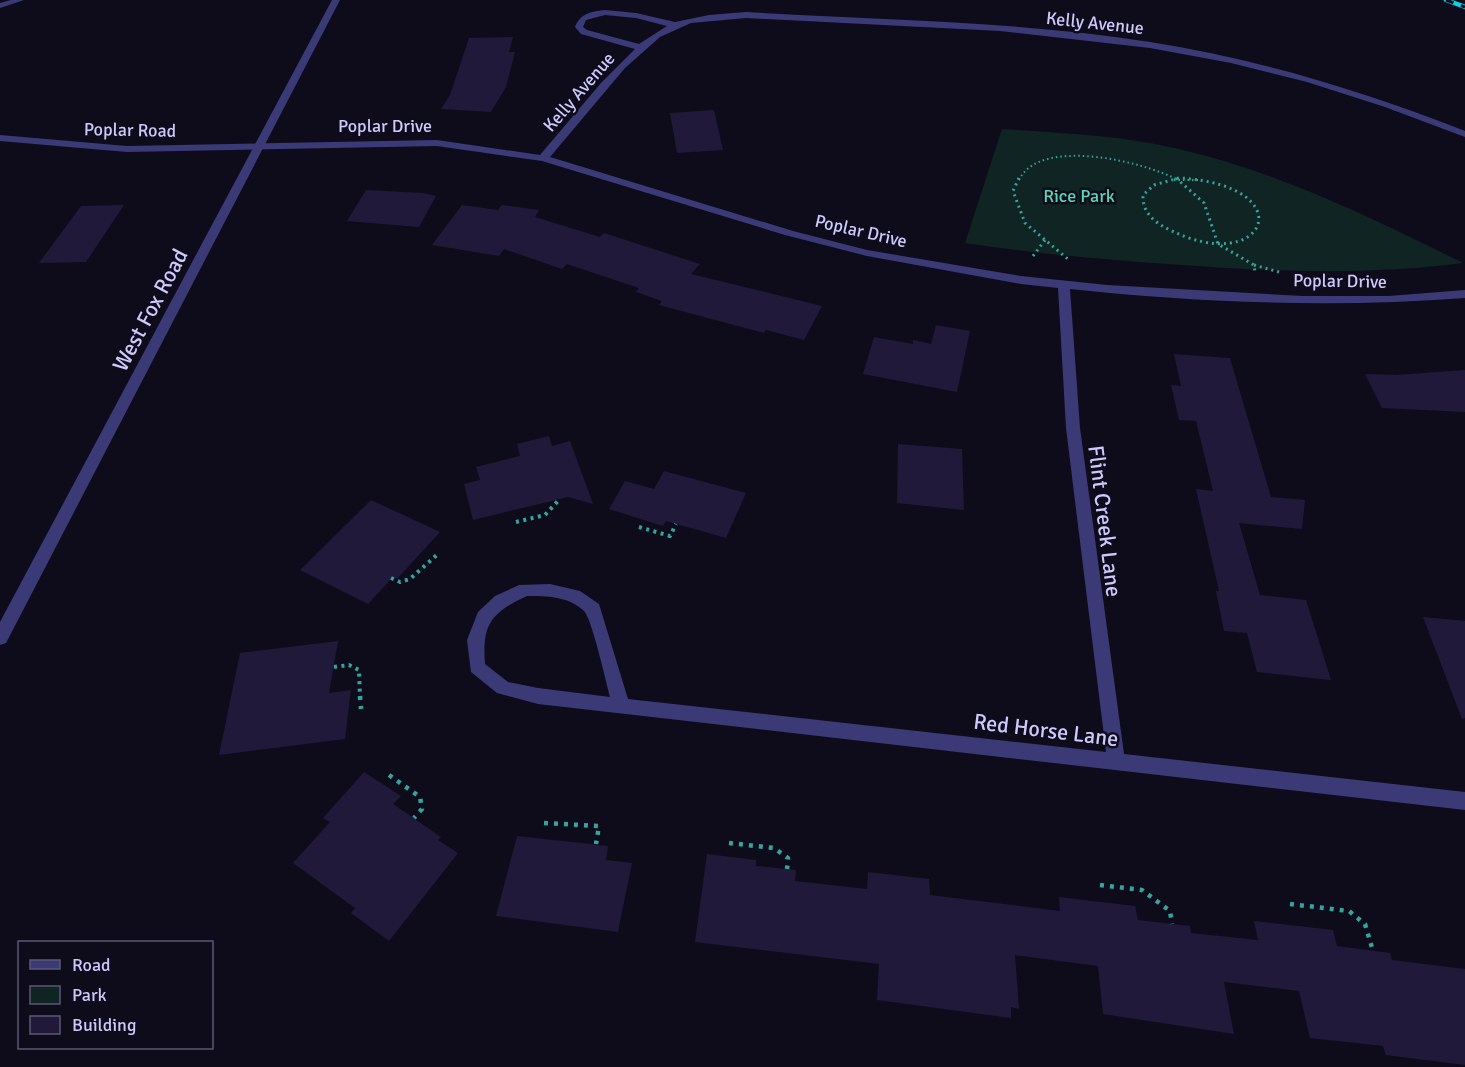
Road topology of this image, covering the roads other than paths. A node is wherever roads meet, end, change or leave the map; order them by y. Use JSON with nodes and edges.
{"nodes":[{"id":1,"x":20,"y":0,"type":"edge"},
{"id":2,"x":336,"y":0,"type":"edge"},
{"id":3,"x":0,"y":6,"type":"edge"},
{"id":4,"x":674,"y":25,"type":"junction"},
{"id":5,"x":639,"y":47,"type":"junction"},
{"id":6,"x":1465,"y":134,"type":"edge"},
{"id":7,"x":0,"y":138,"type":"edge"},
{"id":8,"x":259,"y":146,"type":"junction"},
{"id":9,"x":543,"y":158,"type":"junction"},
{"id":10,"x":1064,"y":285,"type":"junction"},
{"id":11,"x":1465,"y":294,"type":"edge"},
{"id":12,"x":0,"y":638,"type":"edge"},
{"id":13,"x":621,"y":704,"type":"junction"},
{"id":14,"x":1116,"y":761,"type":"junction"},
{"id":15,"x":1465,"y":801,"type":"edge"}],
"edges":[{"from":1,"to":3,"type":"street"},
{"from":2,"to":8,"type":"street","name":"West Fox Road"},
{"from":4,"to":5,"type":"street","name":"Kelly Avenue"},
{"from":4,"to":5,"type":"street","name":"Kelly Avenue"},
{"from":4,"to":6,"type":"street","name":"Kelly Avenue"},
{"from":5,"to":9,"type":"street","name":"Kelly Avenue"},
{"from":7,"to":8,"type":"street","name":"Poplar Road"},
{"from":8,"to":9,"type":"street","name":"Poplar Drive"},
{"from":8,"to":12,"type":"street","name":"West Fox Road"},
{"from":9,"to":10,"type":"street","name":"Poplar Drive"},
{"from":10,"to":11,"type":"street","name":"Poplar Drive"},
{"from":10,"to":14,"type":"street","name":"Flint Creek Lane"},
{"from":13,"to":13,"type":"street","name":"Red Horse Lane"},
{"from":13,"to":14,"type":"street","name":"Red Horse Lane"},
{"from":14,"to":15,"type":"street","name":"Red Horse Lane"}]}
